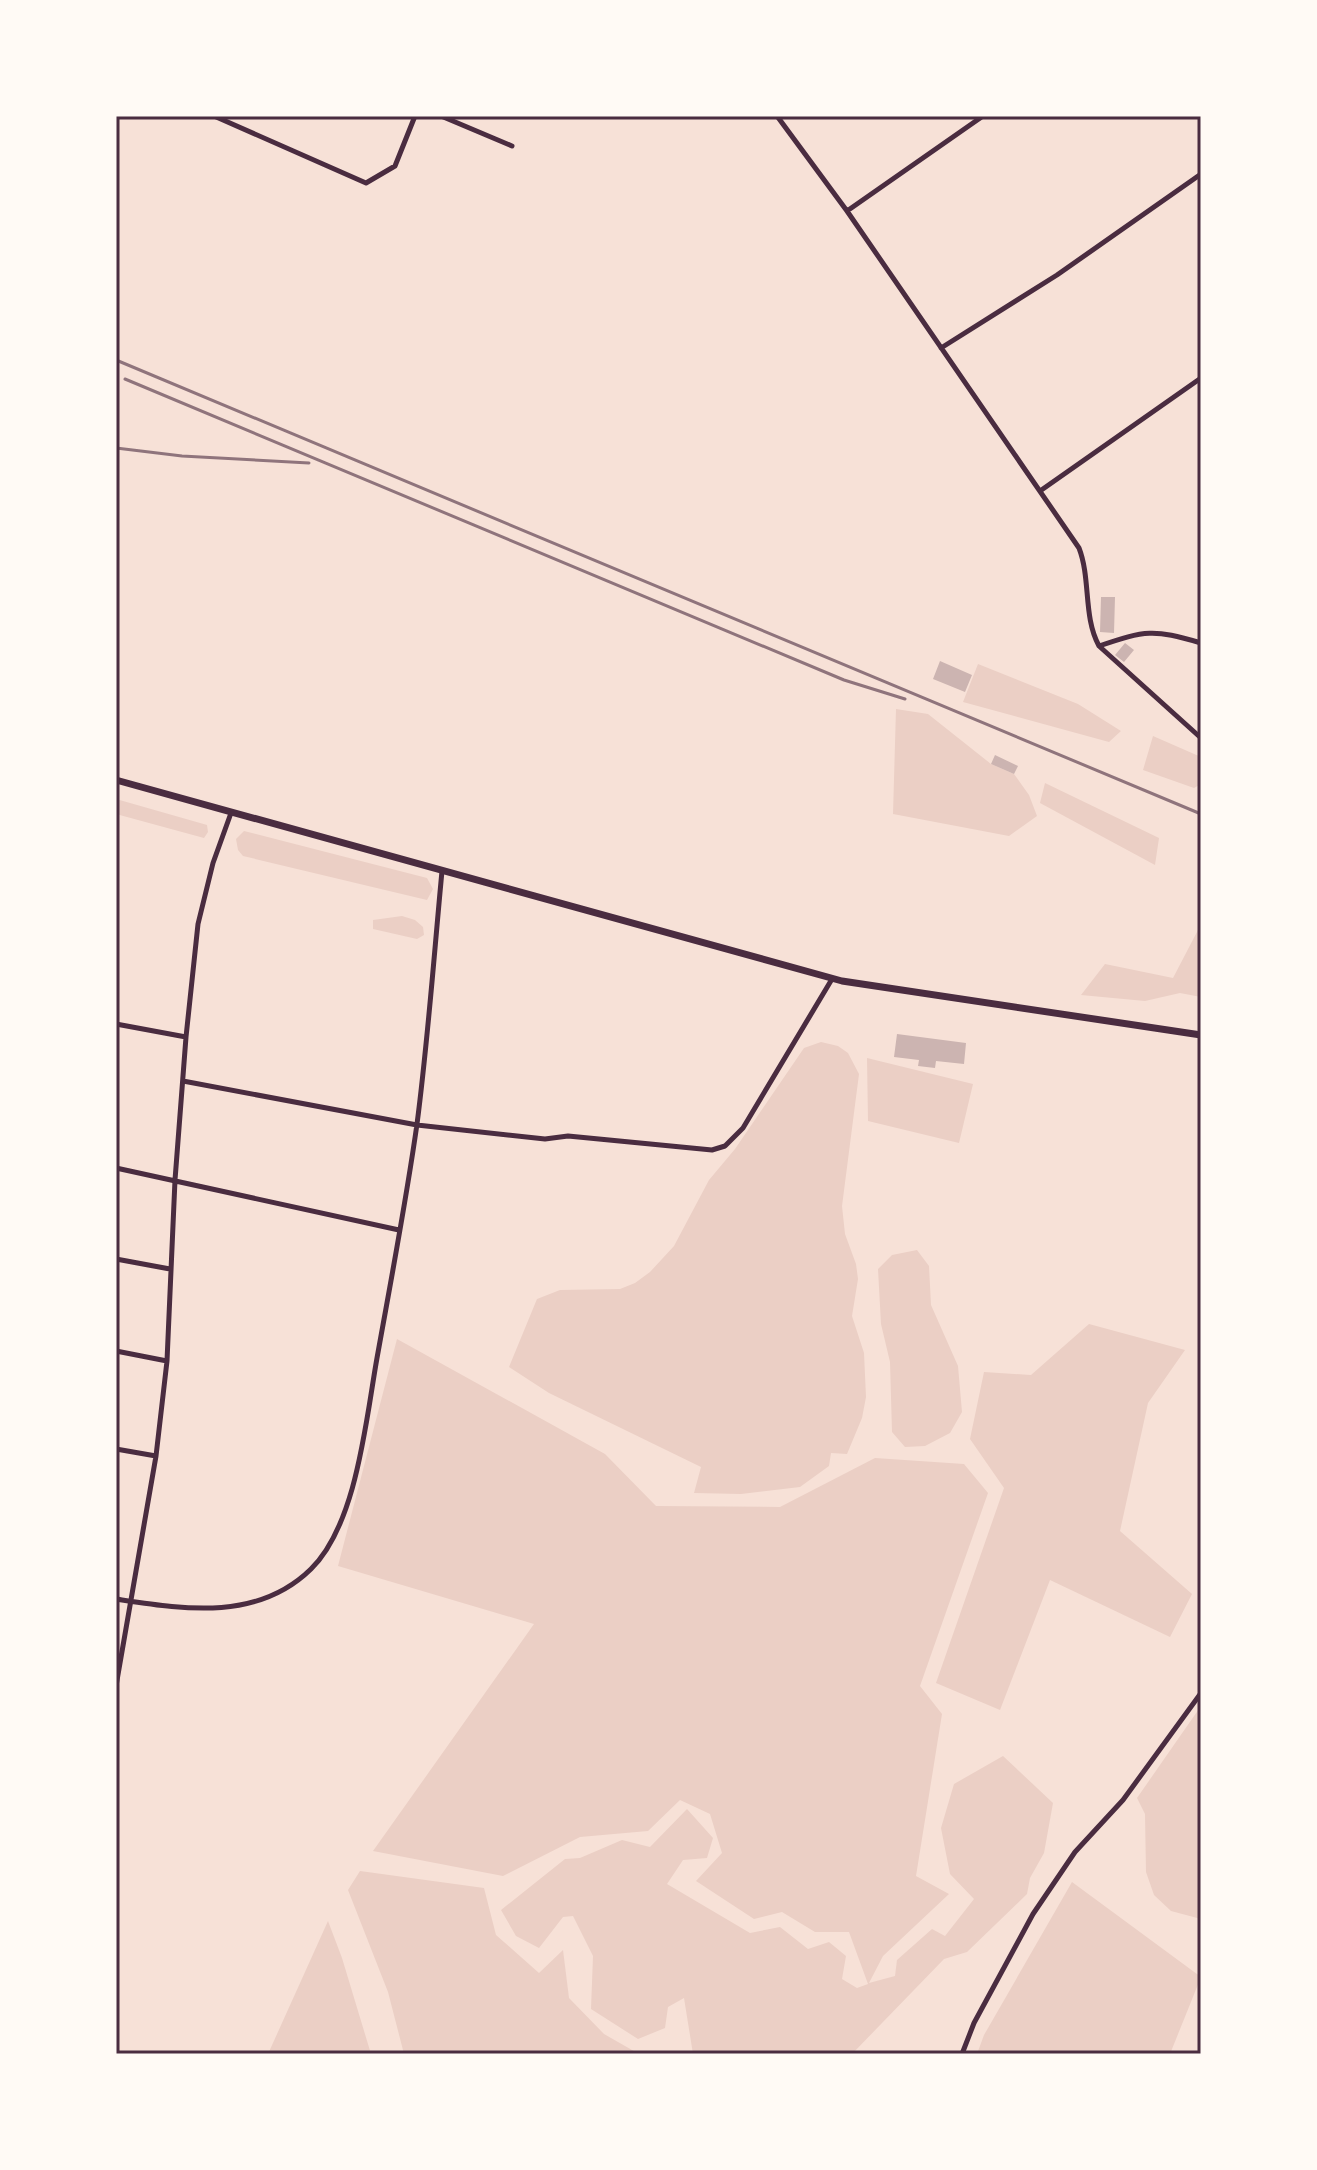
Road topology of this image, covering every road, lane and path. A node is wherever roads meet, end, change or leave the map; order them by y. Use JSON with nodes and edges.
{"nodes":[{"id":1,"x":214,"y":116,"type":"edge"},
{"id":2,"x":415,"y":116,"type":"edge"},
{"id":3,"x":441,"y":116,"type":"edge"},
{"id":4,"x":777,"y":116,"type":"edge"},
{"id":5,"x":983,"y":116,"type":"edge"},
{"id":6,"x":512,"y":146,"type":"dead end"},
{"id":7,"x":1201,"y":174,"type":"edge"},
{"id":8,"x":847,"y":211,"type":"junction"},
{"id":9,"x":941,"y":348,"type":"junction"},
{"id":10,"x":1201,"y":378,"type":"edge"},
{"id":11,"x":1040,"y":491,"type":"junction"},
{"id":12,"x":1201,"y":643,"type":"edge"},
{"id":13,"x":1099,"y":646,"type":"junction"},
{"id":14,"x":1201,"y":738,"type":"edge"},
{"id":15,"x":116,"y":780,"type":"edge"},
{"id":16,"x":231,"y":813,"type":"junction"},
{"id":17,"x":442,"y":871,"type":"junction"},
{"id":18,"x":832,"y":978,"type":"junction"},
{"id":19,"x":116,"y":1024,"type":"edge"},
{"id":20,"x":1201,"y":1035,"type":"edge"},
{"id":21,"x":186,"y":1037,"type":"junction"},
{"id":22,"x":183,"y":1081,"type":"junction"},
{"id":23,"x":417,"y":1125,"type":"junction"},
{"id":24,"x":116,"y":1168,"type":"edge"},
{"id":25,"x":175,"y":1180,"type":"junction"},
{"id":26,"x":399,"y":1230,"type":"junction"},
{"id":27,"x":116,"y":1259,"type":"edge"},
{"id":28,"x":170,"y":1269,"type":"junction"},
{"id":29,"x":116,"y":1351,"type":"edge"},
{"id":30,"x":167,"y":1361,"type":"junction"},
{"id":31,"x":116,"y":1449,"type":"edge"},
{"id":32,"x":156,"y":1456,"type":"junction"},
{"id":33,"x":116,"y":1599,"type":"edge"},
{"id":34,"x":132,"y":1601,"type":"junction"},
{"id":35,"x":116,"y":1686,"type":"edge"},
{"id":36,"x":1201,"y":1693,"type":"edge"},
{"id":37,"x":962,"y":2054,"type":"edge"}],
"edges":[{"from":1,"to":2,"type":"street"},
{"from":3,"to":6,"type":"street"},
{"from":4,"to":8,"type":"street"},
{"from":5,"to":8,"type":"street"},
{"from":7,"to":9,"type":"street"},
{"from":8,"to":9,"type":"street"},
{"from":9,"to":11,"type":"street"},
{"from":10,"to":11,"type":"street"},
{"from":11,"to":13,"type":"street"},
{"from":12,"to":13,"type":"street"},
{"from":13,"to":14,"type":"street"},
{"from":15,"to":16,"type":"main road"},
{"from":16,"to":17,"type":"main road"},
{"from":16,"to":21,"type":"street"},
{"from":17,"to":18,"type":"main road"},
{"from":17,"to":23,"type":"street"},
{"from":18,"to":20,"type":"main road"},
{"from":18,"to":23,"type":"street"},
{"from":19,"to":21,"type":"street"},
{"from":21,"to":22,"type":"street"},
{"from":22,"to":23,"type":"street"},
{"from":22,"to":25,"type":"street"},
{"from":23,"to":26,"type":"street"},
{"from":24,"to":25,"type":"street"},
{"from":25,"to":26,"type":"street"},
{"from":25,"to":28,"type":"street"},
{"from":26,"to":34,"type":"street"},
{"from":27,"to":28,"type":"street"},
{"from":28,"to":30,"type":"street"},
{"from":29,"to":30,"type":"street"},
{"from":30,"to":32,"type":"street"},
{"from":31,"to":32,"type":"street"},
{"from":32,"to":34,"type":"street"},
{"from":33,"to":34,"type":"street"},
{"from":34,"to":35,"type":"street"},
{"from":36,"to":37,"type":"street"}]}
